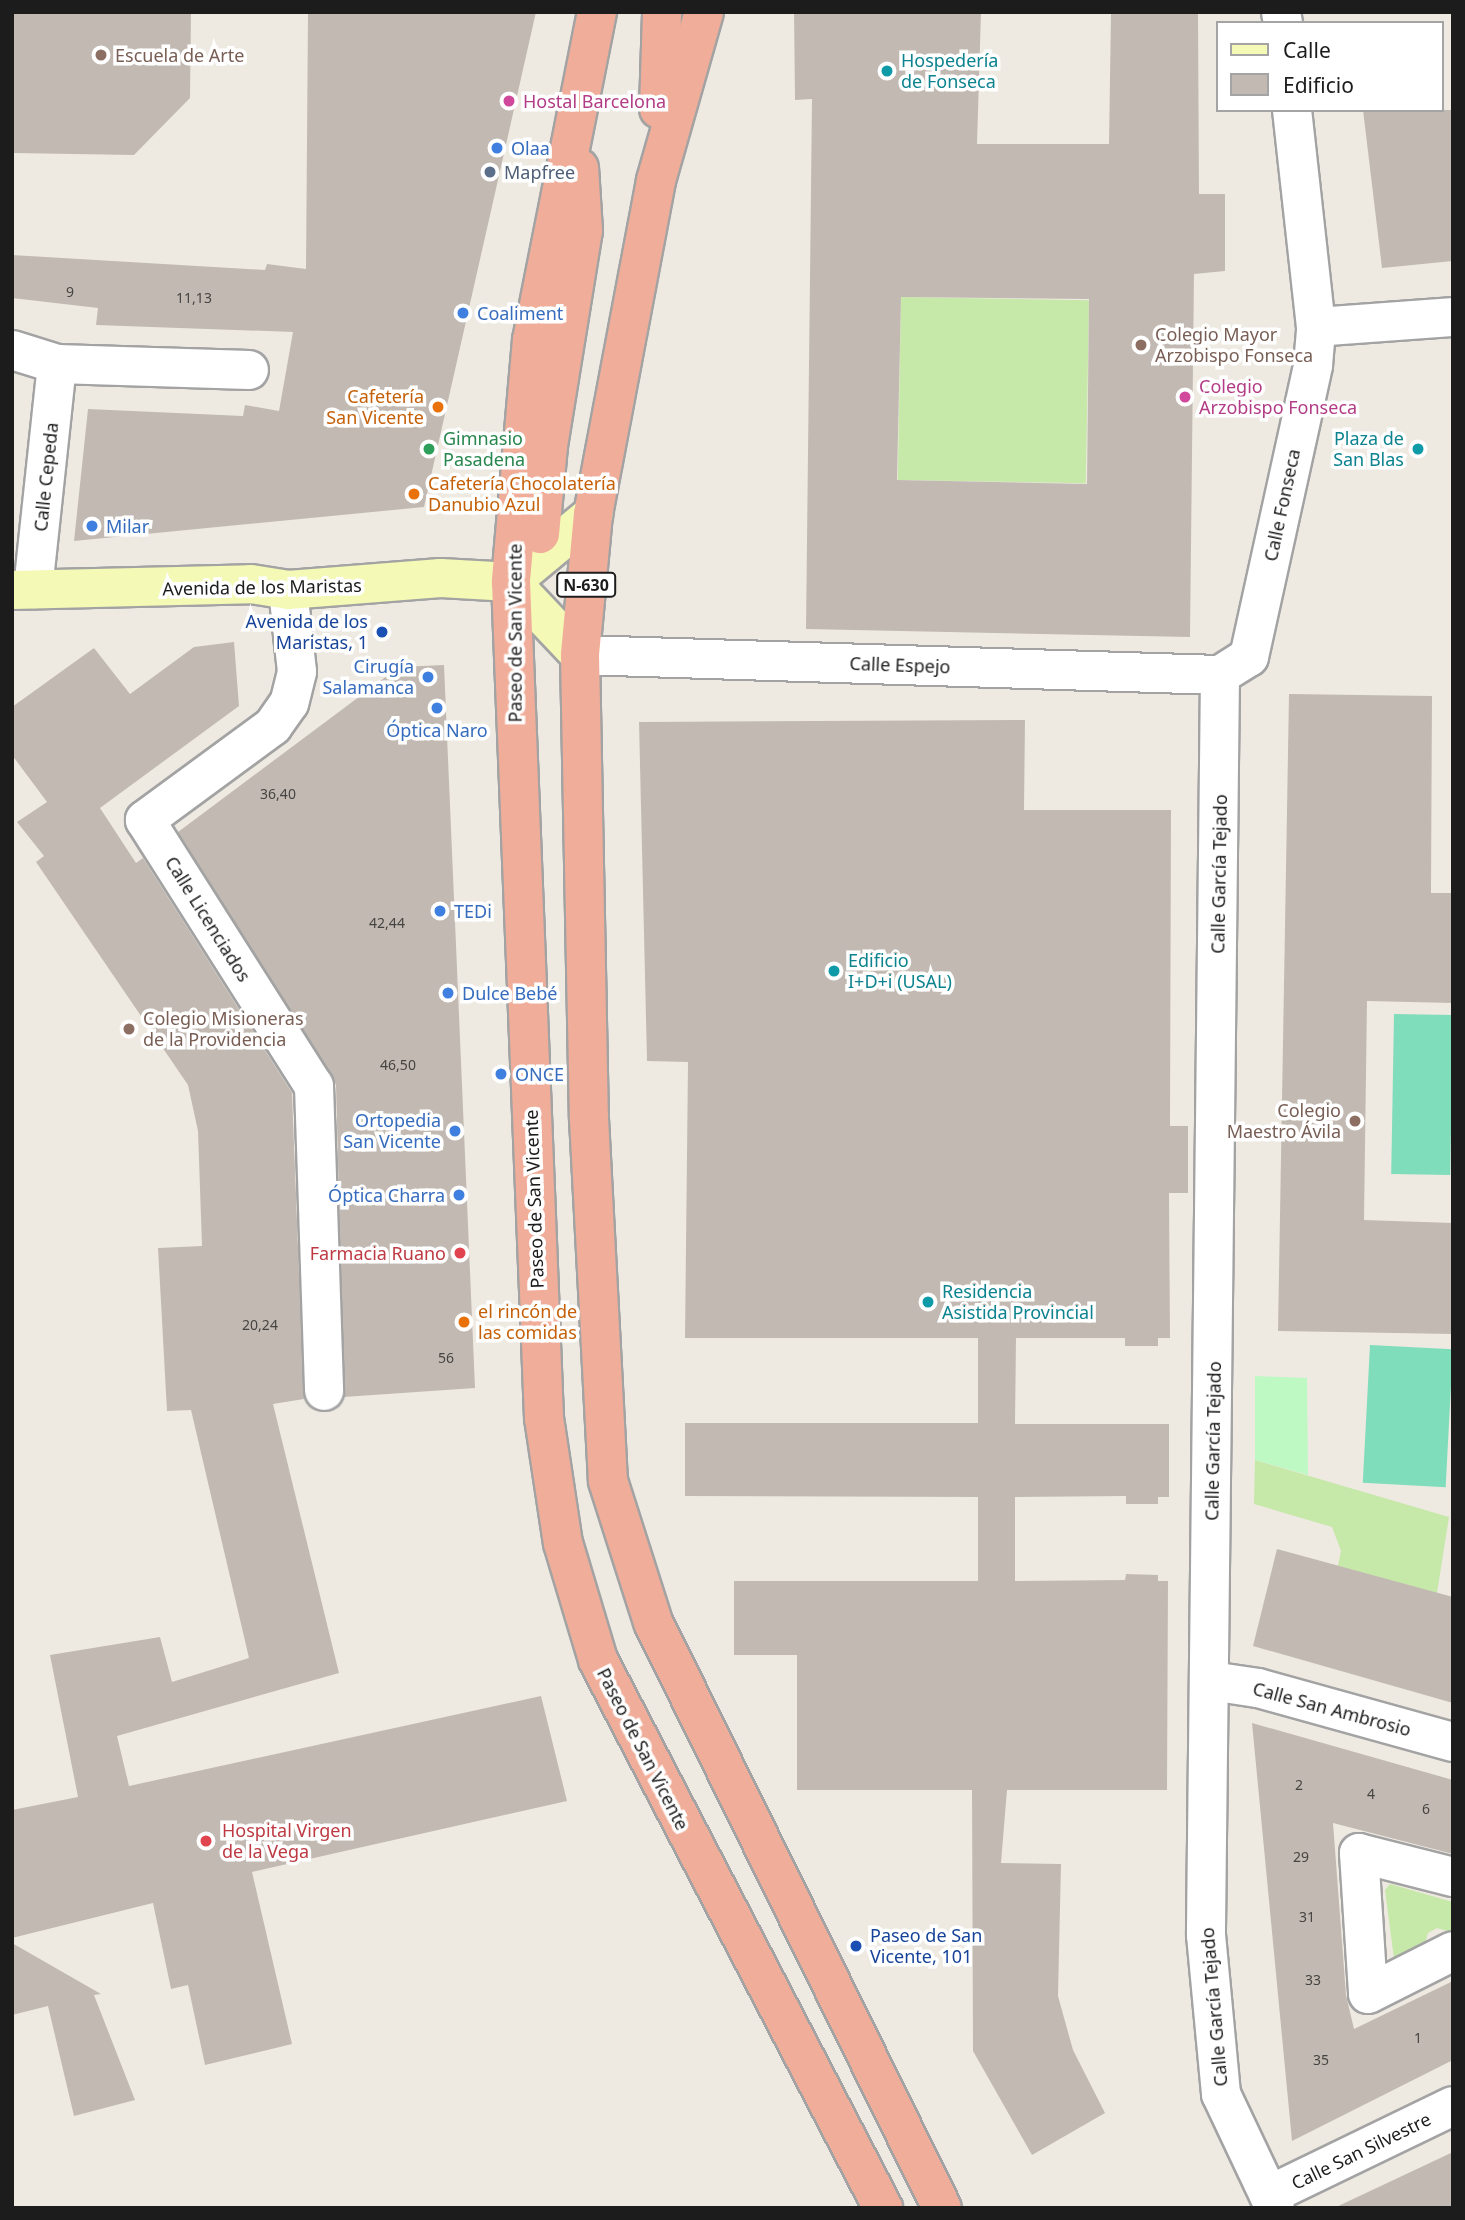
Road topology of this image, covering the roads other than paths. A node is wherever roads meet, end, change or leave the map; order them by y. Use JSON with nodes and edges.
{"nodes":[{"id":1,"x":597,"y":12,"type":"edge"},
{"id":2,"x":662,"y":12,"type":"edge"},
{"id":3,"x":704,"y":12,"type":"edge"},
{"id":4,"x":1292,"y":112,"type":"edge"},
{"id":5,"x":656,"y":181,"type":"junction"},
{"id":6,"x":1453,"y":317,"type":"edge"},
{"id":7,"x":1316,"y":327,"type":"junction"},
{"id":8,"x":12,"y":350,"type":"edge"},
{"id":9,"x":57,"y":364,"type":"junction"},
{"id":10,"x":249,"y":370,"type":"dead end"},
{"id":11,"x":593,"y":514,"type":"junction"},
{"id":12,"x":528,"y":582,"type":"junction"},
{"id":13,"x":23,"y":590,"type":"edge"},
{"id":14,"x":288,"y":590,"type":"junction"},
{"id":15,"x":580,"y":655,"type":"junction"},
{"id":16,"x":1220,"y":675,"type":"junction"},
{"id":17,"x":324,"y":1391,"type":"dead end"},
{"id":18,"x":1211,"y":1681,"type":"junction"},
{"id":19,"x":1453,"y":1742,"type":"edge"},
{"id":20,"x":1453,"y":1877,"type":"edge"},
{"id":21,"x":1453,"y":1951,"type":"edge"},
{"id":22,"x":1453,"y":2106,"type":"edge"},
{"id":23,"x":1272,"y":2201,"type":"edge"},
{"id":24,"x":883,"y":2208,"type":"edge"},
{"id":25,"x":942,"y":2208,"type":"edge"}],
"edges":[{"from":1,"to":12,"type":"highway","name":"Paseo de San Vicente"},
{"from":2,"to":5,"type":"highway"},
{"from":3,"to":5,"type":"highway"},
{"from":4,"to":7,"type":"street","name":"Calle Fonseca"},
{"from":5,"to":11,"type":"highway"},
{"from":6,"to":7,"type":"street"},
{"from":7,"to":16,"type":"street","name":"Calle Fonseca"},
{"from":8,"to":9,"type":"street"},
{"from":9,"to":10,"type":"street"},
{"from":9,"to":13,"type":"street","name":"Calle Cepeda"},
{"from":11,"to":12,"type":"main road"},
{"from":11,"to":15,"type":"highway","number":"N-630"},
{"from":12,"to":14,"type":"main road","name":"Avenida de los Maristas"},
{"from":12,"to":15,"type":"main road"},
{"from":12,"to":24,"type":"highway","name":"Paseo de San Vicente"},
{"from":13,"to":14,"type":"main road","name":"Avenida de los Maristas"},
{"from":14,"to":17,"type":"street","name":"Calle Licenciados"},
{"from":15,"to":16,"type":"street","name":"Calle Espejo"},
{"from":15,"to":25,"type":"highway"},
{"from":16,"to":18,"type":"street","name":"Calle García Tejado"},
{"from":18,"to":19,"type":"street","name":"Calle San Ambrosio"},
{"from":18,"to":23,"type":"street","name":"Calle García Tejado"},
{"from":20,"to":21,"type":"street"},
{"from":22,"to":23,"type":"street","name":"Calle San Silvestre"}]}
